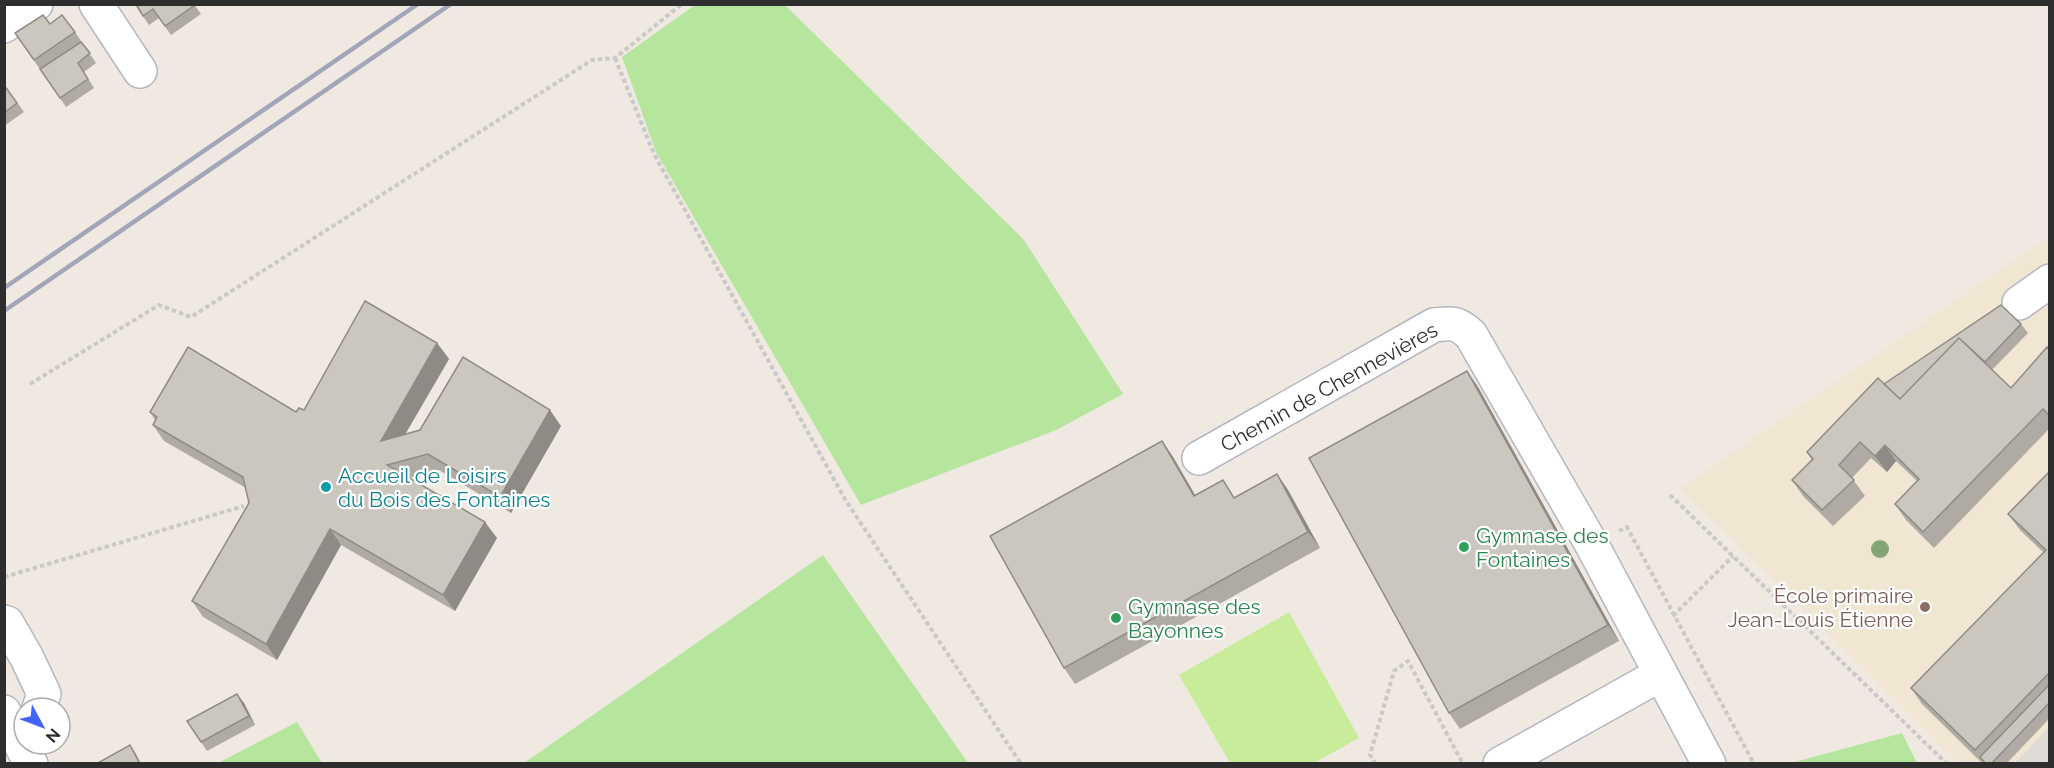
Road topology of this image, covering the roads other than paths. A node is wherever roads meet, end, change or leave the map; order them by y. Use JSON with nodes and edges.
{"nodes":[{"id":1,"x":36,"y":4,"type":"edge"},
{"id":2,"x":96,"y":4,"type":"edge"},
{"id":3,"x":4,"y":26,"type":"edge"},
{"id":4,"x":140,"y":71,"type":"dead end"},
{"id":5,"x":2049,"y":281,"type":"edge"},
{"id":6,"x":2019,"y":303,"type":"dead end"},
{"id":7,"x":1199,"y":458,"type":"dead end"},
{"id":8,"x":4,"y":622,"type":"edge"},
{"id":9,"x":1661,"y":674,"type":"junction"},
{"id":10,"x":43,"y":696,"type":"edge"},
{"id":11,"x":1699,"y":760,"type":"edge"},
{"id":12,"x":1500,"y":764,"type":"edge"}],
"edges":[{"from":1,"to":3,"type":"street"},
{"from":2,"to":4,"type":"street"},
{"from":5,"to":6,"type":"street"},
{"from":7,"to":9,"type":"street","name":"Chemin de Chennevières"},
{"from":8,"to":10,"type":"street"},
{"from":9,"to":11,"type":"street","name":"Chemin de Chennevières"},
{"from":9,"to":12,"type":"street"}]}
